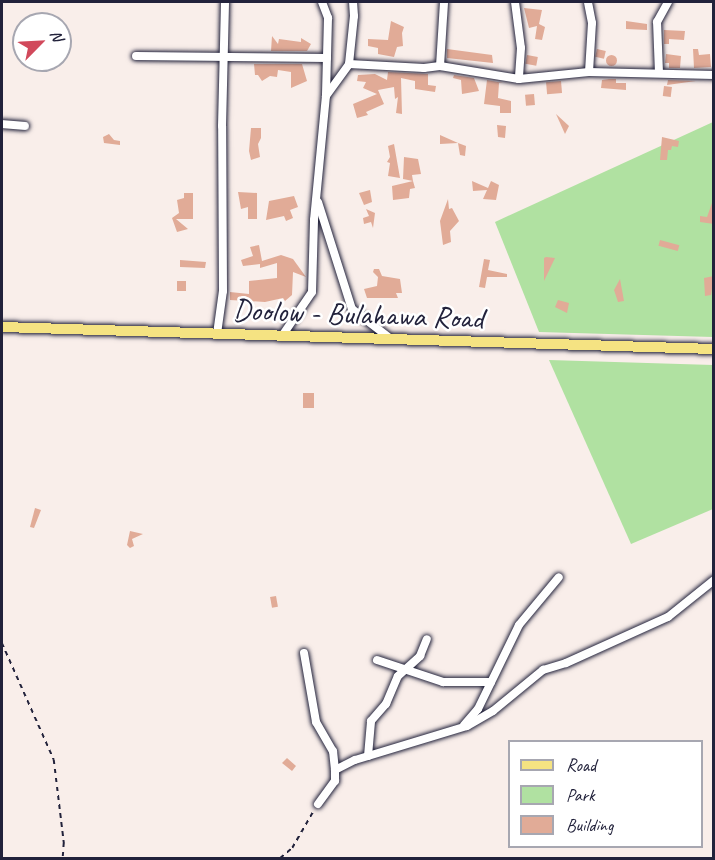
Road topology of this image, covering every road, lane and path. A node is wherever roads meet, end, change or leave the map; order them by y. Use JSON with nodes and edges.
{"nodes":[{"id":1,"x":225,"y":2,"type":"edge"},
{"id":2,"x":322,"y":2,"type":"edge"},
{"id":3,"x":353,"y":2,"type":"edge"},
{"id":4,"x":444,"y":2,"type":"edge"},
{"id":5,"x":515,"y":2,"type":"edge"},
{"id":6,"x":588,"y":2,"type":"edge"},
{"id":7,"x":668,"y":2,"type":"edge"},
{"id":8,"x":136,"y":56,"type":"dead end"},
{"id":9,"x":225,"y":57,"type":"junction"},
{"id":10,"x":327,"y":58,"type":"junction"},
{"id":11,"x":349,"y":64,"type":"junction"},
{"id":12,"x":440,"y":66,"type":"junction"},
{"id":13,"x":589,"y":72,"type":"junction"},
{"id":14,"x":659,"y":73,"type":"junction"},
{"id":15,"x":714,"y":75,"type":"edge"},
{"id":16,"x":519,"y":79,"type":"junction"},
{"id":17,"x":326,"y":96,"type":"junction"},
{"id":18,"x":2,"y":124,"type":"edge"},
{"id":19,"x":25,"y":126,"type":"dead end"},
{"id":20,"x":316,"y":197,"type":"junction"},
{"id":21,"x":2,"y":327,"type":"edge"},
{"id":22,"x":218,"y":334,"type":"junction"},
{"id":23,"x":282,"y":336,"type":"junction"},
{"id":24,"x":391,"y":339,"type":"junction"},
{"id":25,"x":714,"y":349,"type":"edge"},
{"id":26,"x":559,"y":577,"type":"dead end"},
{"id":27,"x":714,"y":580,"type":"edge"},
{"id":28,"x":428,"y":639,"type":"dead end"},
{"id":29,"x":2,"y":643,"type":"edge"},
{"id":30,"x":304,"y":653,"type":"dead end"},
{"id":31,"x":377,"y":660,"type":"dead end"},
{"id":32,"x":404,"y":669,"type":"junction"},
{"id":33,"x":491,"y":682,"type":"junction"},
{"id":34,"x":462,"y":728,"type":"junction"},
{"id":35,"x":368,"y":756,"type":"junction"},
{"id":36,"x":336,"y":770,"type":"junction"},
{"id":37,"x":318,"y":804,"type":"joint"},
{"id":38,"x":63,"y":858,"type":"edge"},
{"id":39,"x":280,"y":858,"type":"edge"}],
"edges":[{"from":1,"to":9,"type":"street"},
{"from":2,"to":10,"type":"street"},
{"from":3,"to":11,"type":"street"},
{"from":4,"to":12,"type":"street"},
{"from":5,"to":16,"type":"street"},
{"from":6,"to":13,"type":"street"},
{"from":7,"to":14,"type":"street"},
{"from":8,"to":9,"type":"street"},
{"from":9,"to":10,"type":"street"},
{"from":9,"to":22,"type":"street"},
{"from":10,"to":17,"type":"street"},
{"from":11,"to":12,"type":"street"},
{"from":11,"to":17,"type":"street"},
{"from":12,"to":16,"type":"street"},
{"from":13,"to":14,"type":"street"},
{"from":13,"to":16,"type":"street"},
{"from":14,"to":15,"type":"street"},
{"from":17,"to":20,"type":"street"},
{"from":18,"to":19,"type":"street"},
{"from":20,"to":23,"type":"street"},
{"from":20,"to":24,"type":"street"},
{"from":21,"to":22,"type":"main road","name":"Doolow - Bulahawa Road"},
{"from":22,"to":23,"type":"main road","name":"Doolow - Bulahawa Road"},
{"from":23,"to":24,"type":"main road","name":"Doolow - Bulahawa Road"},
{"from":24,"to":25,"type":"main road","name":"Doolow - Bulahawa Road"},
{"from":26,"to":33,"type":"street"},
{"from":27,"to":34,"type":"street"},
{"from":28,"to":32,"type":"street"},
{"from":29,"to":38,"type":"path"},
{"from":30,"to":36,"type":"street"},
{"from":31,"to":32,"type":"street"},
{"from":32,"to":33,"type":"street"},
{"from":32,"to":35,"type":"street"},
{"from":33,"to":34,"type":"street"},
{"from":34,"to":35,"type":"street"},
{"from":35,"to":36,"type":"street"},
{"from":36,"to":37,"type":"street"},
{"from":37,"to":39,"type":"path"}]}
